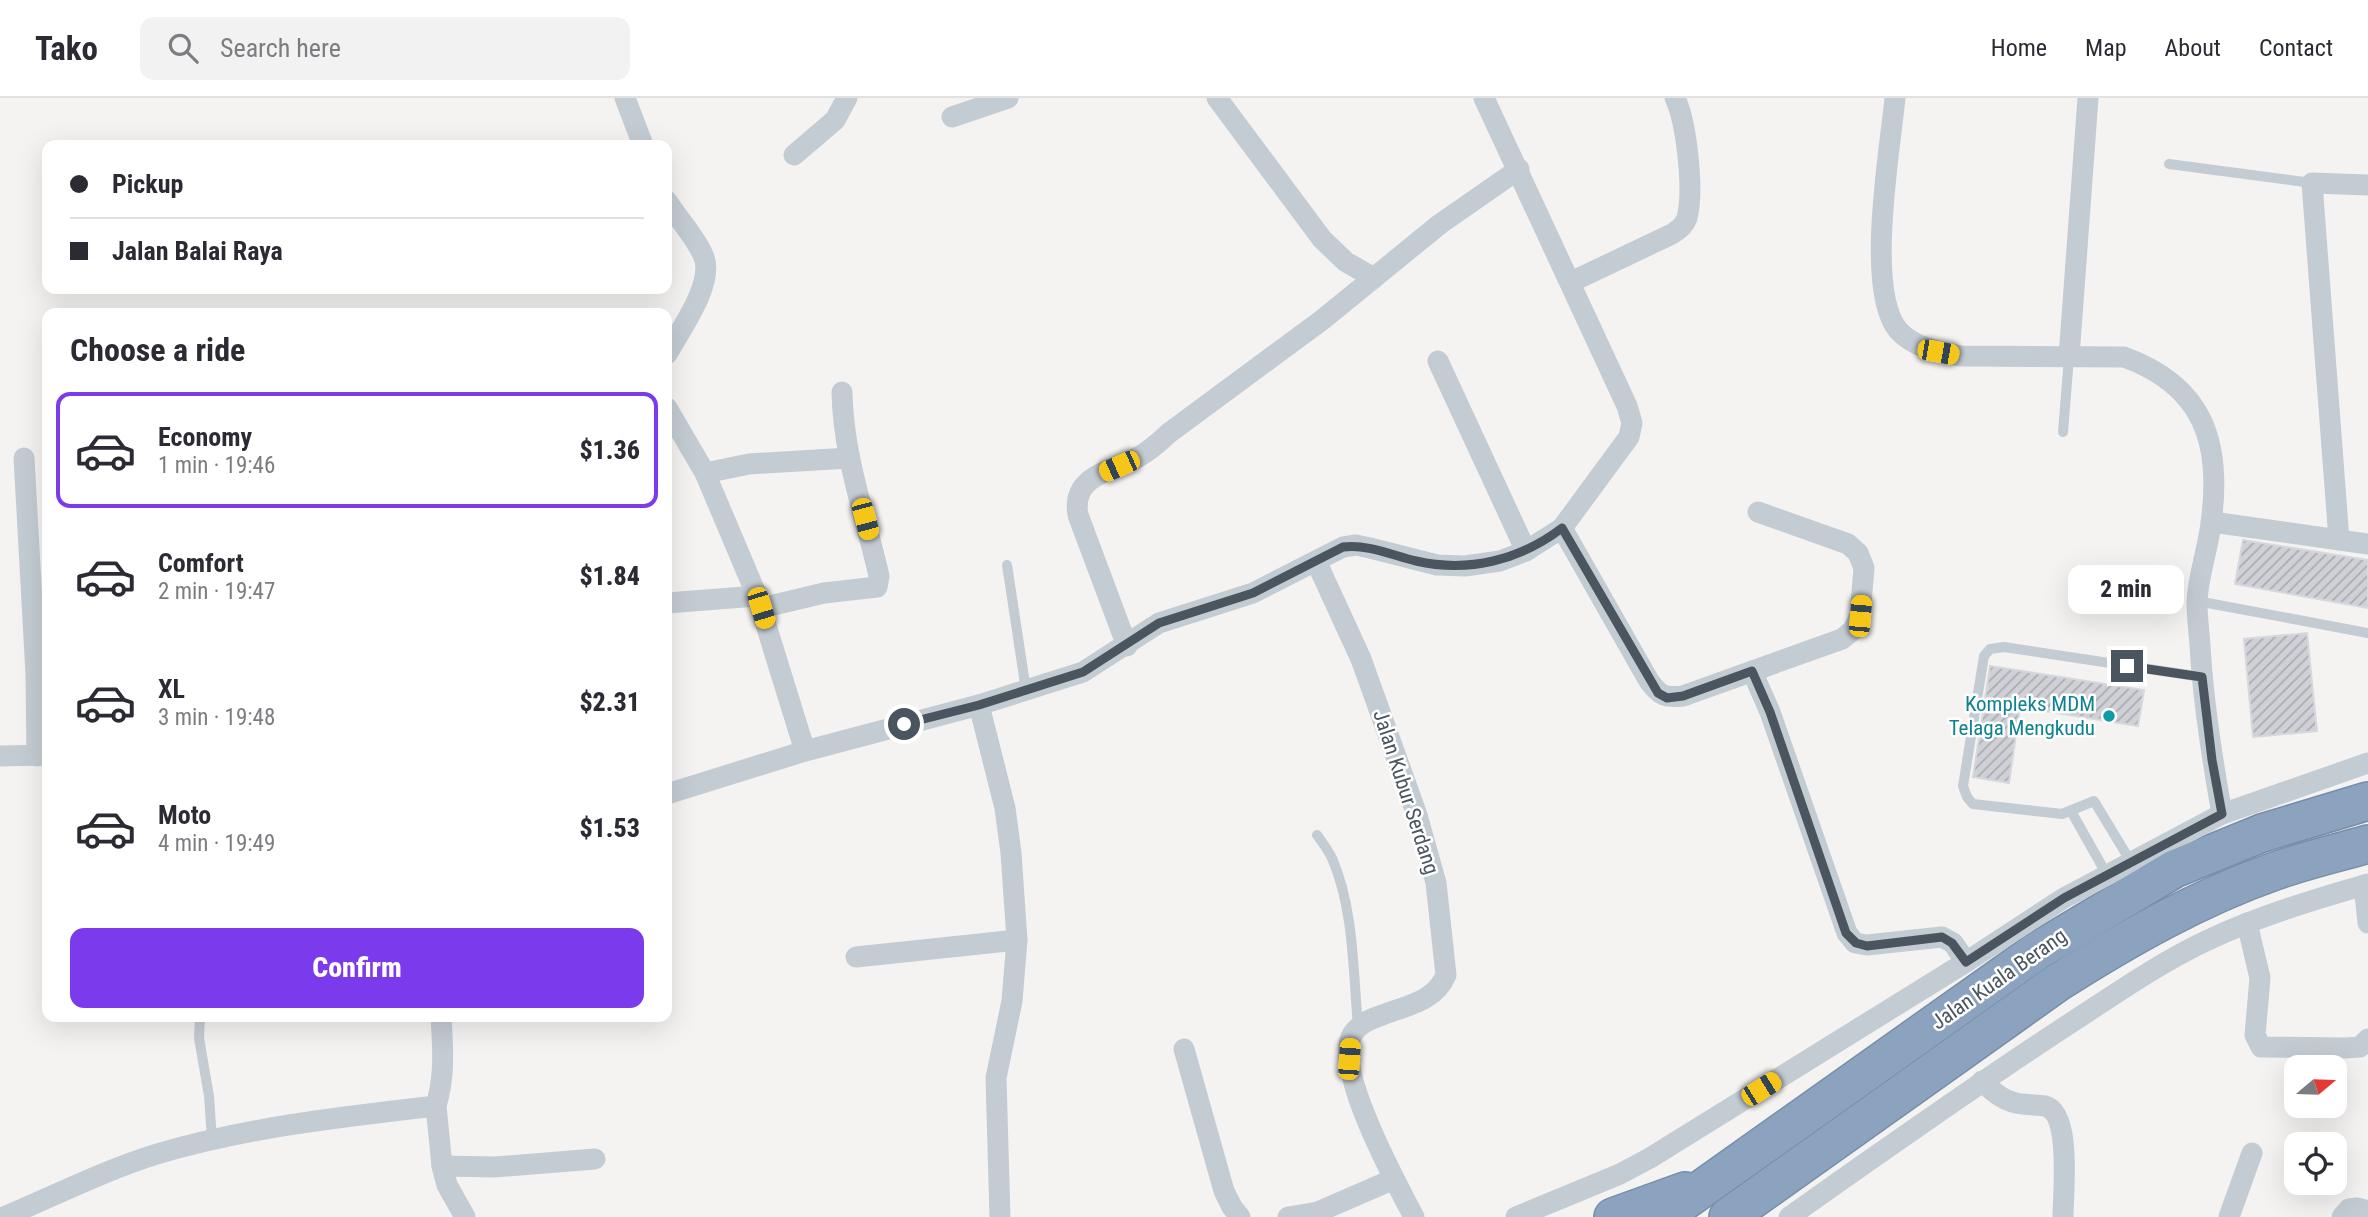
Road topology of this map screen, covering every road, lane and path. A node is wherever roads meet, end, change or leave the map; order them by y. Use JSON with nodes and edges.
{"nodes":[{"id":1,"x":625,"y":98,"type":"edge"},
{"id":2,"x":847,"y":98,"type":"edge"},
{"id":3,"x":1008,"y":98,"type":"edge"},
{"id":4,"x":1217,"y":98,"type":"edge"},
{"id":5,"x":1484,"y":98,"type":"edge"},
{"id":6,"x":1675,"y":98,"type":"edge"},
{"id":7,"x":1895,"y":98,"type":"edge"},
{"id":8,"x":2088,"y":98,"type":"edge"},
{"id":9,"x":952,"y":117,"type":"dead end"},
{"id":10,"x":641,"y":140,"type":"edge"},
{"id":11,"x":794,"y":155,"type":"dead end"},
{"id":12,"x":2169,"y":164,"type":"dead end"},
{"id":13,"x":1519,"y":169,"type":"junction"},
{"id":14,"x":2312,"y":183,"type":"junction"},
{"id":15,"x":2368,"y":185,"type":"edge"},
{"id":16,"x":672,"y":208,"type":"edge"},
{"id":17,"x":1374,"y":278,"type":"junction"},
{"id":18,"x":1571,"y":282,"type":"junction"},
{"id":19,"x":672,"y":345,"type":"edge"},
{"id":20,"x":2069,"y":357,"type":"junction"},
{"id":21,"x":1438,"y":361,"type":"dead end"},
{"id":22,"x":842,"y":392,"type":"dead end"},
{"id":23,"x":672,"y":417,"type":"edge"},
{"id":24,"x":2063,"y":432,"type":"dead end"},
{"id":25,"x":24,"y":458,"type":"dead end"},
{"id":26,"x":849,"y":458,"type":"junction"},
{"id":27,"x":705,"y":473,"type":"junction"},
{"id":28,"x":1758,"y":512,"type":"dead end"},
{"id":29,"x":2212,"y":522,"type":"junction"},
{"id":30,"x":1562,"y":528,"type":"junction"},
{"id":31,"x":2339,"y":540,"type":"junction"},
{"id":32,"x":2368,"y":544,"type":"edge"},
{"id":33,"x":1526,"y":551,"type":"junction"},
{"id":34,"x":1316,"y":561,"type":"junction"},
{"id":35,"x":1007,"y":565,"type":"dead end"},
{"id":36,"x":2197,"y":601,"type":"junction"},
{"id":37,"x":759,"y":602,"type":"junction"},
{"id":38,"x":672,"y":603,"type":"edge"},
{"id":39,"x":2368,"y":633,"type":"edge"},
{"id":40,"x":1127,"y":646,"type":"junction"},
{"id":41,"x":1752,"y":671,"type":"junction"},
{"id":42,"x":2202,"y":677,"type":"junction"},
{"id":43,"x":1026,"y":690,"type":"junction"},
{"id":44,"x":979,"y":705,"type":"junction"},
{"id":45,"x":805,"y":751,"type":"junction"},
{"id":46,"x":42,"y":755,"type":"edge"},
{"id":47,"x":0,"y":756,"type":"edge"},
{"id":48,"x":2368,"y":763,"type":"edge"},
{"id":49,"x":672,"y":792,"type":"edge"},
{"id":50,"x":2368,"y":801,"type":"edge"},
{"id":51,"x":2071,"y":811,"type":"junction"},
{"id":52,"x":2222,"y":814,"type":"junction"},
{"id":53,"x":1317,"y":835,"type":"dead end"},
{"id":54,"x":2368,"y":844,"type":"edge"},
{"id":55,"x":2131,"y":862,"type":"junction"},
{"id":56,"x":2106,"y":875,"type":"junction"},
{"id":57,"x":2366,"y":885,"type":"edge"},
{"id":58,"x":2247,"y":923,"type":"junction"},
{"id":59,"x":2368,"y":923,"type":"edge"},
{"id":60,"x":2029,"y":938,"type":"junction"},
{"id":61,"x":1017,"y":940,"type":"junction"},
{"id":62,"x":856,"y":957,"type":"dead end"},
{"id":63,"x":1966,"y":962,"type":"junction"},
{"id":64,"x":200,"y":1022,"type":"edge"},
{"id":65,"x":441,"y":1022,"type":"edge"},
{"id":66,"x":1358,"y":1026,"type":"junction"},
{"id":67,"x":2368,"y":1040,"type":"edge"},
{"id":68,"x":1184,"y":1049,"type":"dead end"},
{"id":69,"x":1982,"y":1081,"type":"junction"},
{"id":70,"x":436,"y":1106,"type":"junction"},
{"id":71,"x":212,"y":1139,"type":"junction"},
{"id":72,"x":2252,"y":1153,"type":"dead end"},
{"id":73,"x":595,"y":1159,"type":"dead end"},
{"id":74,"x":442,"y":1166,"type":"junction"},
{"id":75,"x":1394,"y":1180,"type":"junction"},
{"id":76,"x":1715,"y":1180,"type":"junction"},
{"id":77,"x":2368,"y":1211,"type":"edge"},
{"id":78,"x":1526,"y":1215,"type":"edge"},
{"id":79,"x":4,"y":1217,"type":"edge"},
{"id":80,"x":465,"y":1217,"type":"edge"},
{"id":81,"x":1000,"y":1217,"type":"edge"},
{"id":82,"x":1240,"y":1217,"type":"edge"},
{"id":83,"x":1288,"y":1217,"type":"edge"},
{"id":84,"x":1414,"y":1217,"type":"edge"},
{"id":85,"x":1613,"y":1217,"type":"edge"},
{"id":86,"x":1662,"y":1217,"type":"edge"},
{"id":87,"x":1728,"y":1217,"type":"edge"},
{"id":88,"x":1789,"y":1217,"type":"edge"},
{"id":89,"x":2063,"y":1217,"type":"edge"},
{"id":90,"x":2229,"y":1217,"type":"edge"},
{"id":91,"x":2343,"y":1217,"type":"edge"}],
"edges":[{"from":1,"to":10,"type":"street"},
{"from":2,"to":11,"type":"street"},
{"from":3,"to":9,"type":"street"},
{"from":4,"to":17,"type":"street"},
{"from":5,"to":13,"type":"street"},
{"from":6,"to":18,"type":"street"},
{"from":7,"to":20,"type":"street"},
{"from":8,"to":20,"type":"street"},
{"from":12,"to":14,"type":"lane"},
{"from":13,"to":17,"type":"street"},
{"from":13,"to":18,"type":"street"},
{"from":14,"to":15,"type":"street"},
{"from":14,"to":31,"type":"street"},
{"from":16,"to":19,"type":"street"},
{"from":17,"to":40,"type":"street"},
{"from":18,"to":30,"type":"street"},
{"from":20,"to":24,"type":"lane"},
{"from":20,"to":29,"type":"street"},
{"from":21,"to":33,"type":"street"},
{"from":22,"to":26,"type":"street"},
{"from":23,"to":27,"type":"street"},
{"from":25,"to":46,"type":"street"},
{"from":26,"to":27,"type":"street"},
{"from":26,"to":37,"type":"street"},
{"from":27,"to":37,"type":"street"},
{"from":28,"to":41,"type":"street"},
{"from":29,"to":31,"type":"street"},
{"from":29,"to":36,"type":"street"},
{"from":30,"to":33,"type":"street"},
{"from":30,"to":41,"type":"street"},
{"from":31,"to":32,"type":"street"},
{"from":33,"to":34,"type":"street"},
{"from":34,"to":40,"type":"street"},
{"from":34,"to":66,"type":"street","name":"Jalan Kubur Serdang"},
{"from":35,"to":43,"type":"lane"},
{"from":36,"to":39,"type":"lane"},
{"from":36,"to":42,"type":"street"},
{"from":37,"to":38,"type":"street"},
{"from":37,"to":45,"type":"street"},
{"from":40,"to":43,"type":"street"},
{"from":41,"to":63,"type":"street"},
{"from":42,"to":51,"type":"lane"},
{"from":42,"to":52,"type":"street"},
{"from":43,"to":44,"type":"street"},
{"from":44,"to":45,"type":"street"},
{"from":44,"to":61,"type":"street"},
{"from":45,"to":49,"type":"street"},
{"from":46,"to":47,"type":"street"},
{"from":48,"to":52,"type":"street"},
{"from":50,"to":60,"type":"highway","name":"Jalan Kuala Berang"},
{"from":51,"to":55,"type":"lane"},
{"from":51,"to":56,"type":"lane"},
{"from":52,"to":55,"type":"street"},
{"from":53,"to":66,"type":"lane"},
{"from":54,"to":87,"type":"highway","name":"Jalan Kuala Berang"},
{"from":55,"to":56,"type":"street"},
{"from":56,"to":60,"type":"street"},
{"from":57,"to":58,"type":"street"},
{"from":57,"to":59,"type":"street"},
{"from":58,"to":67,"type":"street"},
{"from":58,"to":69,"type":"street"},
{"from":60,"to":63,"type":"street"},
{"from":60,"to":76,"type":"highway","name":"Jalan Kuala Berang"},
{"from":61,"to":62,"type":"street"},
{"from":61,"to":81,"type":"street"},
{"from":63,"to":78,"type":"street"},
{"from":64,"to":71,"type":"lane"},
{"from":65,"to":70,"type":"street"},
{"from":66,"to":75,"type":"street"},
{"from":68,"to":82,"type":"street"},
{"from":69,"to":88,"type":"street"},
{"from":69,"to":89,"type":"street"},
{"from":70,"to":71,"type":"street"},
{"from":70,"to":74,"type":"street"},
{"from":71,"to":79,"type":"street"},
{"from":72,"to":90,"type":"street"},
{"from":73,"to":74,"type":"street"},
{"from":74,"to":80,"type":"street"},
{"from":75,"to":83,"type":"street"},
{"from":75,"to":84,"type":"street"},
{"from":76,"to":85,"type":"highway"},
{"from":76,"to":86,"type":"highway","name":"Jalan Kuala Berang"},
{"from":77,"to":91,"type":"street"}]}
